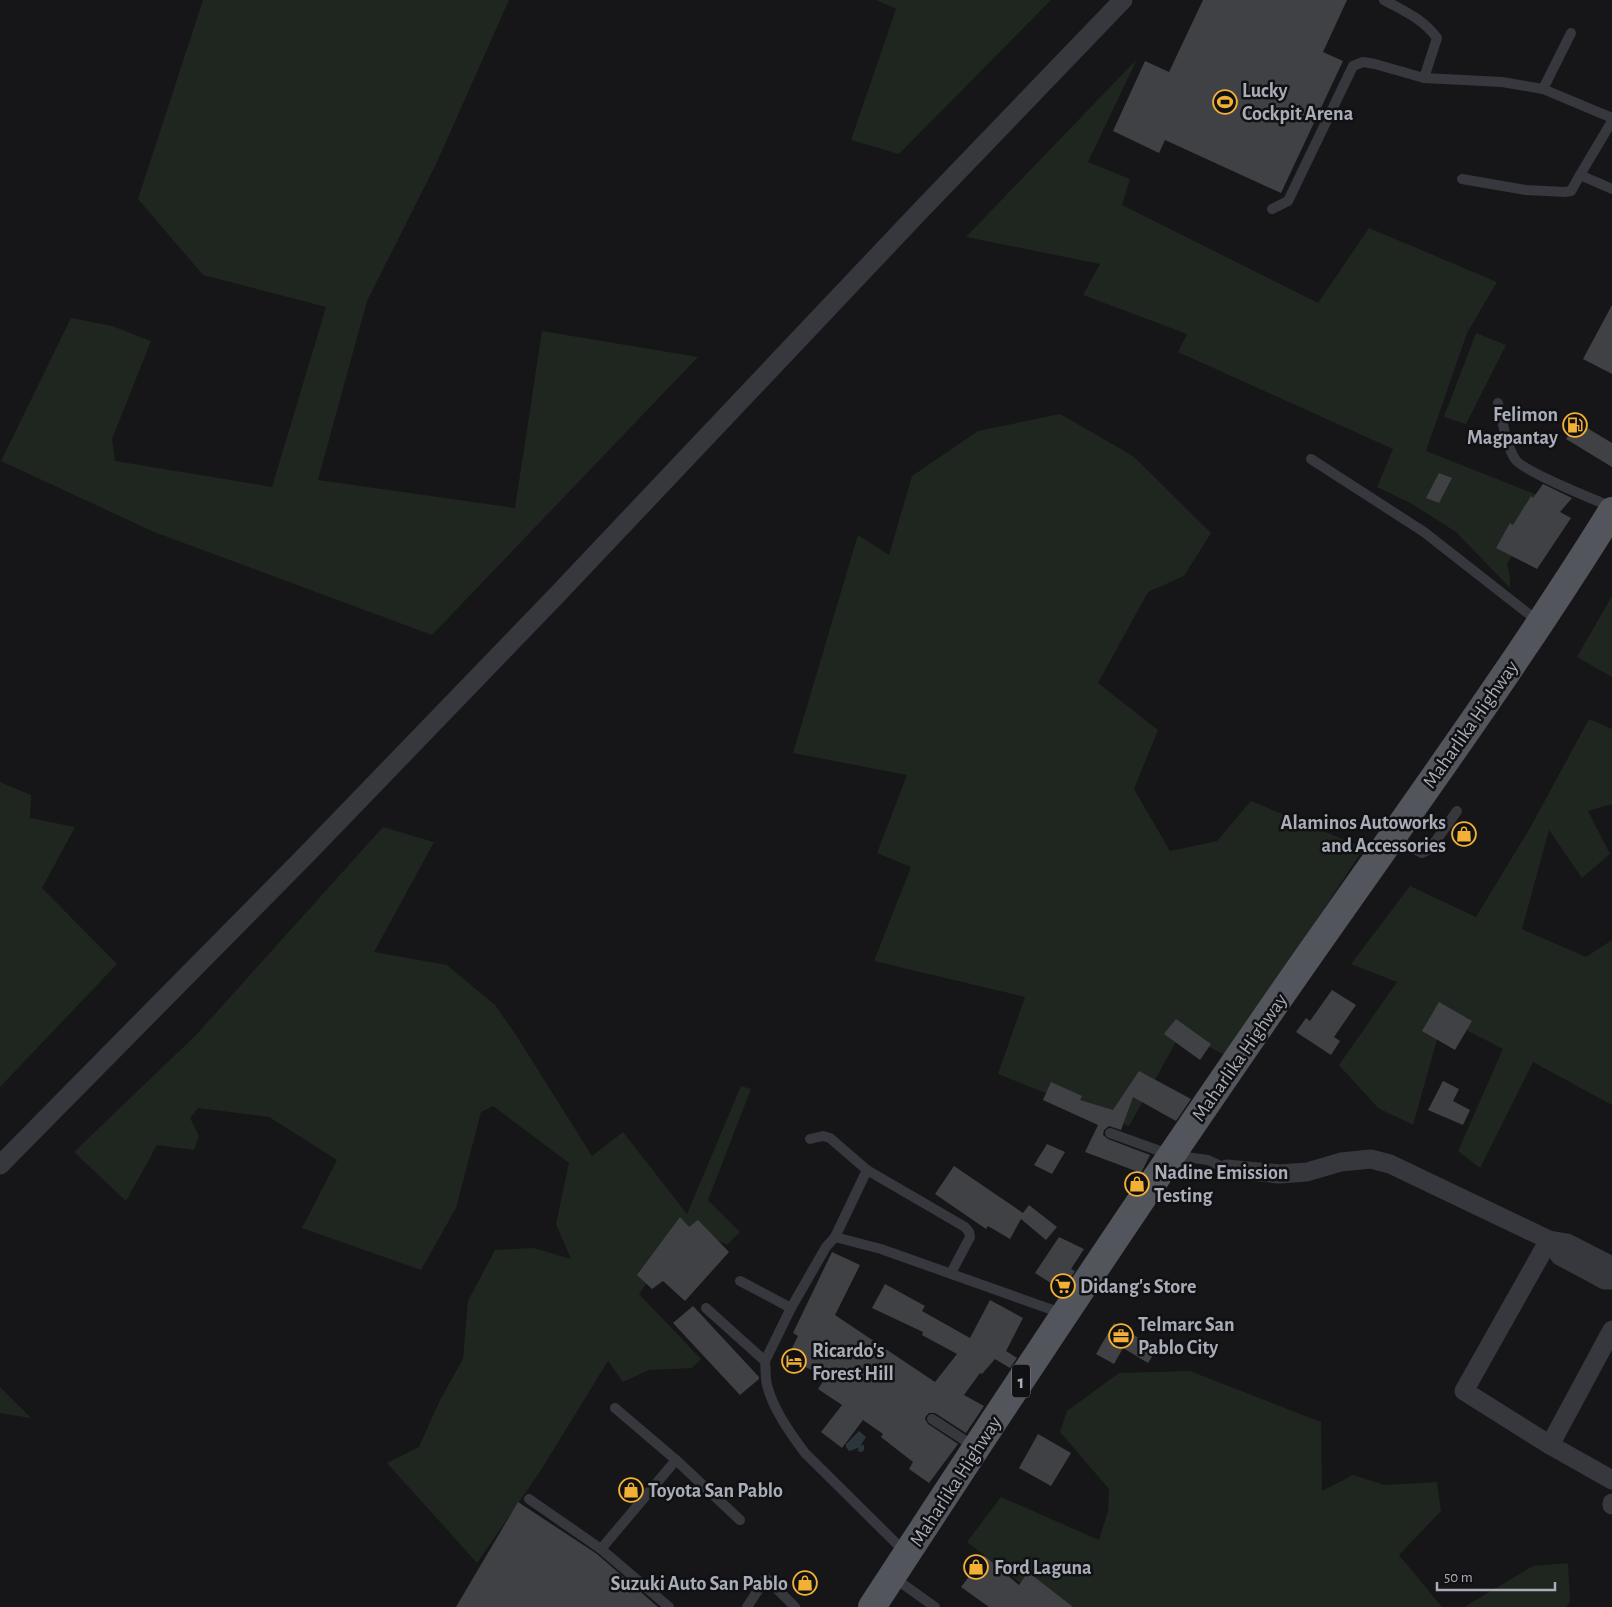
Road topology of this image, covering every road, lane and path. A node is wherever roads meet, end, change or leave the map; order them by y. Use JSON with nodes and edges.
{"nodes":[{"id":1,"x":1124,"y":0,"type":"edge"},
{"id":2,"x":1384,"y":0,"type":"edge"},
{"id":3,"x":1571,"y":33,"type":"dead end"},
{"id":4,"x":1424,"y":78,"type":"junction"},
{"id":5,"x":1542,"y":89,"type":"junction"},
{"id":6,"x":1612,"y":119,"type":"edge"},
{"id":7,"x":1580,"y":175,"type":"junction"},
{"id":8,"x":1462,"y":180,"type":"dead end"},
{"id":9,"x":1612,"y":189,"type":"edge"},
{"id":10,"x":1272,"y":209,"type":"dead end"},
{"id":11,"x":1498,"y":403,"type":"dead end"},
{"id":12,"x":1311,"y":459,"type":"dead end"},
{"id":13,"x":1612,"y":507,"type":"edge"},
{"id":14,"x":1612,"y":511,"type":"edge"},
{"id":15,"x":1540,"y":622,"type":"junction"},
{"id":16,"x":1457,"y":811,"type":"dead end"},
{"id":17,"x":1392,"y":836,"type":"junction"},
{"id":18,"x":1110,"y":1133,"type":"dead end"},
{"id":19,"x":810,"y":1139,"type":"dead end"},
{"id":20,"x":1170,"y":1155,"type":"junction"},
{"id":21,"x":0,"y":1166,"type":"edge"},
{"id":22,"x":1227,"y":1169,"type":"joint"},
{"id":23,"x":868,"y":1170,"type":"junction"},
{"id":24,"x":835,"y":1237,"type":"junction"},
{"id":25,"x":1548,"y":1240,"type":"junction"},
{"id":26,"x":1612,"y":1266,"type":"edge"},
{"id":27,"x":951,"y":1273,"type":"junction"},
{"id":28,"x":1612,"y":1280,"type":"edge"},
{"id":29,"x":740,"y":1281,"type":"dead end"},
{"id":30,"x":706,"y":1308,"type":"dead end"},
{"id":31,"x":791,"y":1308,"type":"junction"},
{"id":32,"x":1065,"y":1314,"type":"junction"},
{"id":33,"x":1612,"y":1330,"type":"edge"},
{"id":34,"x":765,"y":1361,"type":"junction"},
{"id":35,"x":615,"y":1408,"type":"dead end"},
{"id":36,"x":932,"y":1419,"type":"dead end"},
{"id":37,"x":1550,"y":1445,"type":"junction"},
{"id":38,"x":976,"y":1448,"type":"junction"},
{"id":39,"x":676,"y":1460,"type":"junction"},
{"id":40,"x":1612,"y":1480,"type":"edge"},
{"id":41,"x":529,"y":1499,"type":"dead end"},
{"id":42,"x":740,"y":1520,"type":"dead end"},
{"id":43,"x":601,"y":1549,"type":"junction"},
{"id":44,"x":907,"y":1554,"type":"junction"},
{"id":45,"x":892,"y":1576,"type":"junction"},
{"id":46,"x":669,"y":1607,"type":"edge"},
{"id":47,"x":747,"y":1607,"type":"edge"},
{"id":48,"x":795,"y":1607,"type":"edge"},
{"id":49,"x":872,"y":1607,"type":"edge"},
{"id":50,"x":935,"y":1607,"type":"edge"}],
"edges":[{"from":1,"to":21,"type":"street"},
{"from":2,"to":4,"type":"lane"},
{"from":3,"to":5,"type":"lane"},
{"from":4,"to":5,"type":"lane"},
{"from":4,"to":10,"type":"lane"},
{"from":5,"to":6,"type":"lane"},
{"from":6,"to":7,"type":"lane"},
{"from":7,"to":8,"type":"lane"},
{"from":7,"to":9,"type":"lane"},
{"from":11,"to":13,"type":"lane"},
{"from":12,"to":15,"type":"lane"},
{"from":14,"to":15,"type":"main road","name":"Maharlika Highway","number":"1"},
{"from":15,"to":17,"type":"main road","name":"Maharlika Highway","number":"1"},
{"from":16,"to":17,"type":"lane"},
{"from":17,"to":20,"type":"main road","name":"Maharlika Highway","number":"1"},
{"from":18,"to":20,"type":"lane"},
{"from":19,"to":23,"type":"lane"},
{"from":20,"to":22,"type":"lane"},
{"from":20,"to":32,"type":"main road","name":"Maharlika Highway","number":"1"},
{"from":22,"to":25,"type":"street"},
{"from":23,"to":24,"type":"lane"},
{"from":23,"to":27,"type":"lane"},
{"from":24,"to":27,"type":"lane"},
{"from":24,"to":31,"type":"lane"},
{"from":25,"to":26,"type":"street"},
{"from":25,"to":28,"type":"street"},
{"from":25,"to":37,"type":"street"},
{"from":27,"to":32,"type":"lane"},
{"from":29,"to":31,"type":"lane"},
{"from":30,"to":34,"type":"lane"},
{"from":31,"to":34,"type":"lane"},
{"from":32,"to":38,"type":"main road","name":"Maharlika Highway","number":"1"},
{"from":33,"to":37,"type":"street"},
{"from":34,"to":44,"type":"lane"},
{"from":35,"to":39,"type":"lane"},
{"from":36,"to":38,"type":"lane"},
{"from":37,"to":40,"type":"street"},
{"from":38,"to":44,"type":"main road","name":"Maharlika Highway","number":"1"},
{"from":39,"to":42,"type":"lane"},
{"from":39,"to":43,"type":"lane"},
{"from":41,"to":43,"type":"lane"},
{"from":43,"to":46,"type":"lane"},
{"from":44,"to":45,"type":"main road","name":"Maharlika Highway","number":"1"},
{"from":45,"to":49,"type":"main road","name":"Maharlika Highway","number":"1"},
{"from":45,"to":50,"type":"lane"},
{"from":47,"to":48,"type":"lane"}]}
